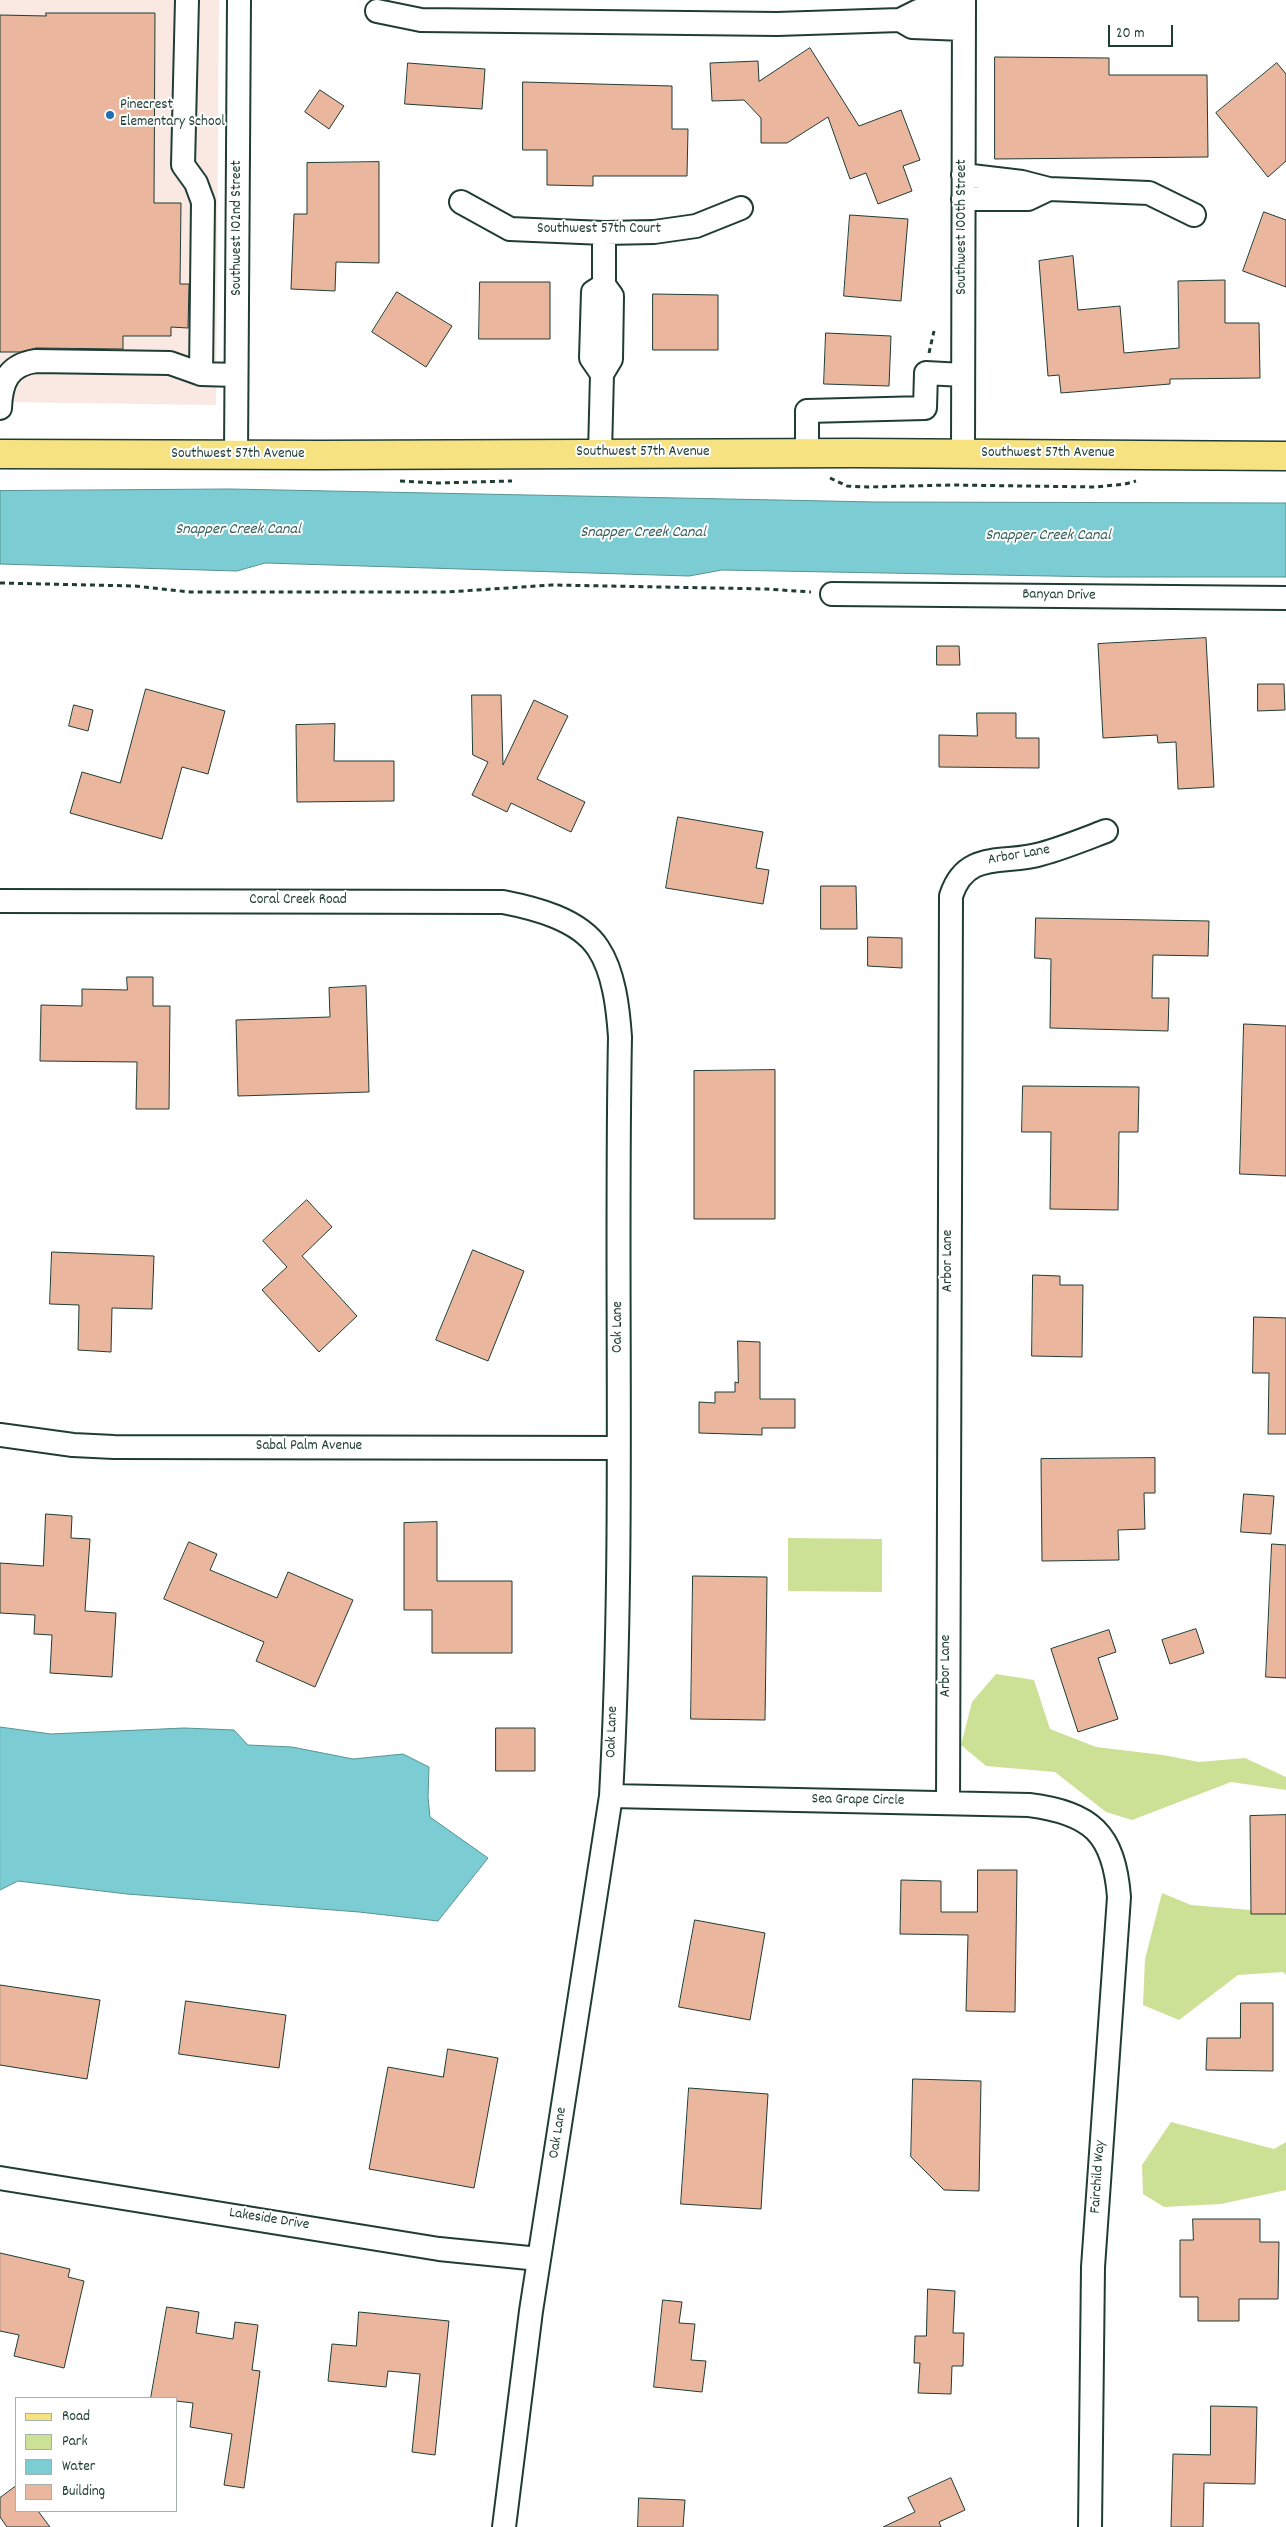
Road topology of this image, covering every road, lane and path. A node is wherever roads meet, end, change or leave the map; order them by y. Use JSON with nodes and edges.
{"nodes":[{"id":1,"x":188,"y":0,"type":"edge"},
{"id":2,"x":240,"y":0,"type":"edge"},
{"id":3,"x":377,"y":11,"type":"dead end"},
{"id":4,"x":963,"y":13,"type":"edge"},
{"id":5,"x":963,"y":175,"type":"junction"},
{"id":6,"x":1049,"y":189,"type":"junction"},
{"id":7,"x":963,"y":200,"type":"junction"},
{"id":8,"x":462,"y":202,"type":"dead end"},
{"id":9,"x":740,"y":208,"type":"dead end"},
{"id":10,"x":1194,"y":215,"type":"dead end"},
{"id":11,"x":604,"y":233,"type":"junction"},
{"id":12,"x":202,"y":273,"type":"junction"},
{"id":13,"x":237,"y":275,"type":"junction"},
{"id":14,"x":201,"y":374,"type":"junction"},
{"id":15,"x":236,"y":375,"type":"junction"},
{"id":16,"x":963,"y":375,"type":"junction"},
{"id":17,"x":0,"y":408,"type":"edge"},
{"id":18,"x":600,"y":453,"type":"junction"},
{"id":19,"x":807,"y":453,"type":"junction"},
{"id":20,"x":963,"y":453,"type":"junction"},
{"id":21,"x":0,"y":454,"type":"edge"},
{"id":22,"x":236,"y":455,"type":"junction"},
{"id":23,"x":1286,"y":456,"type":"edge"},
{"id":24,"x":0,"y":583,"type":"edge"},
{"id":25,"x":832,"y":594,"type":"joint"},
{"id":26,"x":1286,"y":598,"type":"edge"},
{"id":27,"x":1106,"y":832,"type":"dead end"},
{"id":28,"x":0,"y":901,"type":"edge"},
{"id":29,"x":588,"y":937,"type":"joint"},
{"id":30,"x":0,"y":1436,"type":"edge"},
{"id":31,"x":618,"y":1448,"type":"junction"},
{"id":32,"x":611,"y":1796,"type":"junction"},
{"id":33,"x":948,"y":1802,"type":"junction"},
{"id":34,"x":1098,"y":1831,"type":"joint"},
{"id":35,"x":0,"y":2178,"type":"edge"},
{"id":36,"x":539,"y":2259,"type":"junction"},
{"id":37,"x":504,"y":2527,"type":"edge"},
{"id":38,"x":1090,"y":2527,"type":"edge"}],
"edges":[{"from":1,"to":12,"type":"street"},
{"from":2,"to":13,"type":"street","name":"Southwest 102nd Street"},
{"from":3,"to":4,"type":"street"},
{"from":4,"to":5,"type":"street","name":"Southwest 100th Street"},
{"from":5,"to":6,"type":"street"},
{"from":5,"to":7,"type":"street","name":"Southwest 100th Street"},
{"from":6,"to":7,"type":"street"},
{"from":6,"to":10,"type":"street"},
{"from":7,"to":16,"type":"street","name":"Southwest 100th Street"},
{"from":8,"to":11,"type":"street","name":"Southwest 57th Court"},
{"from":9,"to":11,"type":"street","name":"Southwest 57th Court"},
{"from":11,"to":18,"type":"street"},
{"from":12,"to":13,"type":"street"},
{"from":12,"to":14,"type":"street"},
{"from":13,"to":15,"type":"street","name":"Southwest 102nd Street"},
{"from":14,"to":15,"type":"street"},
{"from":14,"to":17,"type":"street"},
{"from":15,"to":22,"type":"street","name":"Southwest 102nd Street"},
{"from":16,"to":19,"type":"street"},
{"from":16,"to":20,"type":"street","name":"Southwest 100th Street"},
{"from":18,"to":19,"type":"main road","name":"Southwest 57th Avenue"},
{"from":18,"to":22,"type":"main road","name":"Southwest 57th Avenue"},
{"from":19,"to":20,"type":"main road","name":"Southwest 57th Avenue"},
{"from":20,"to":23,"type":"main road","name":"Southwest 57th Avenue"},
{"from":21,"to":22,"type":"main road","name":"Southwest 57th Avenue"},
{"from":24,"to":25,"type":"path"},
{"from":25,"to":26,"type":"street","name":"Banyan Drive"},
{"from":27,"to":33,"type":"street","name":"Arbor Lane"},
{"from":28,"to":29,"type":"street","name":"Coral Creek Road"},
{"from":29,"to":31,"type":"street","name":"Oak Lane"},
{"from":30,"to":31,"type":"street","name":"Sabal Palm Avenue"},
{"from":31,"to":32,"type":"street","name":"Oak Lane"},
{"from":32,"to":33,"type":"street","name":"Sea Grape Circle"},
{"from":32,"to":36,"type":"street","name":"Oak Lane"},
{"from":33,"to":34,"type":"street","name":"Sea Grape Circle"},
{"from":34,"to":38,"type":"street","name":"Fairchild Way"},
{"from":35,"to":36,"type":"street","name":"Lakeside Drive"},
{"from":36,"to":37,"type":"street","name":"Oak Lane"}]}
